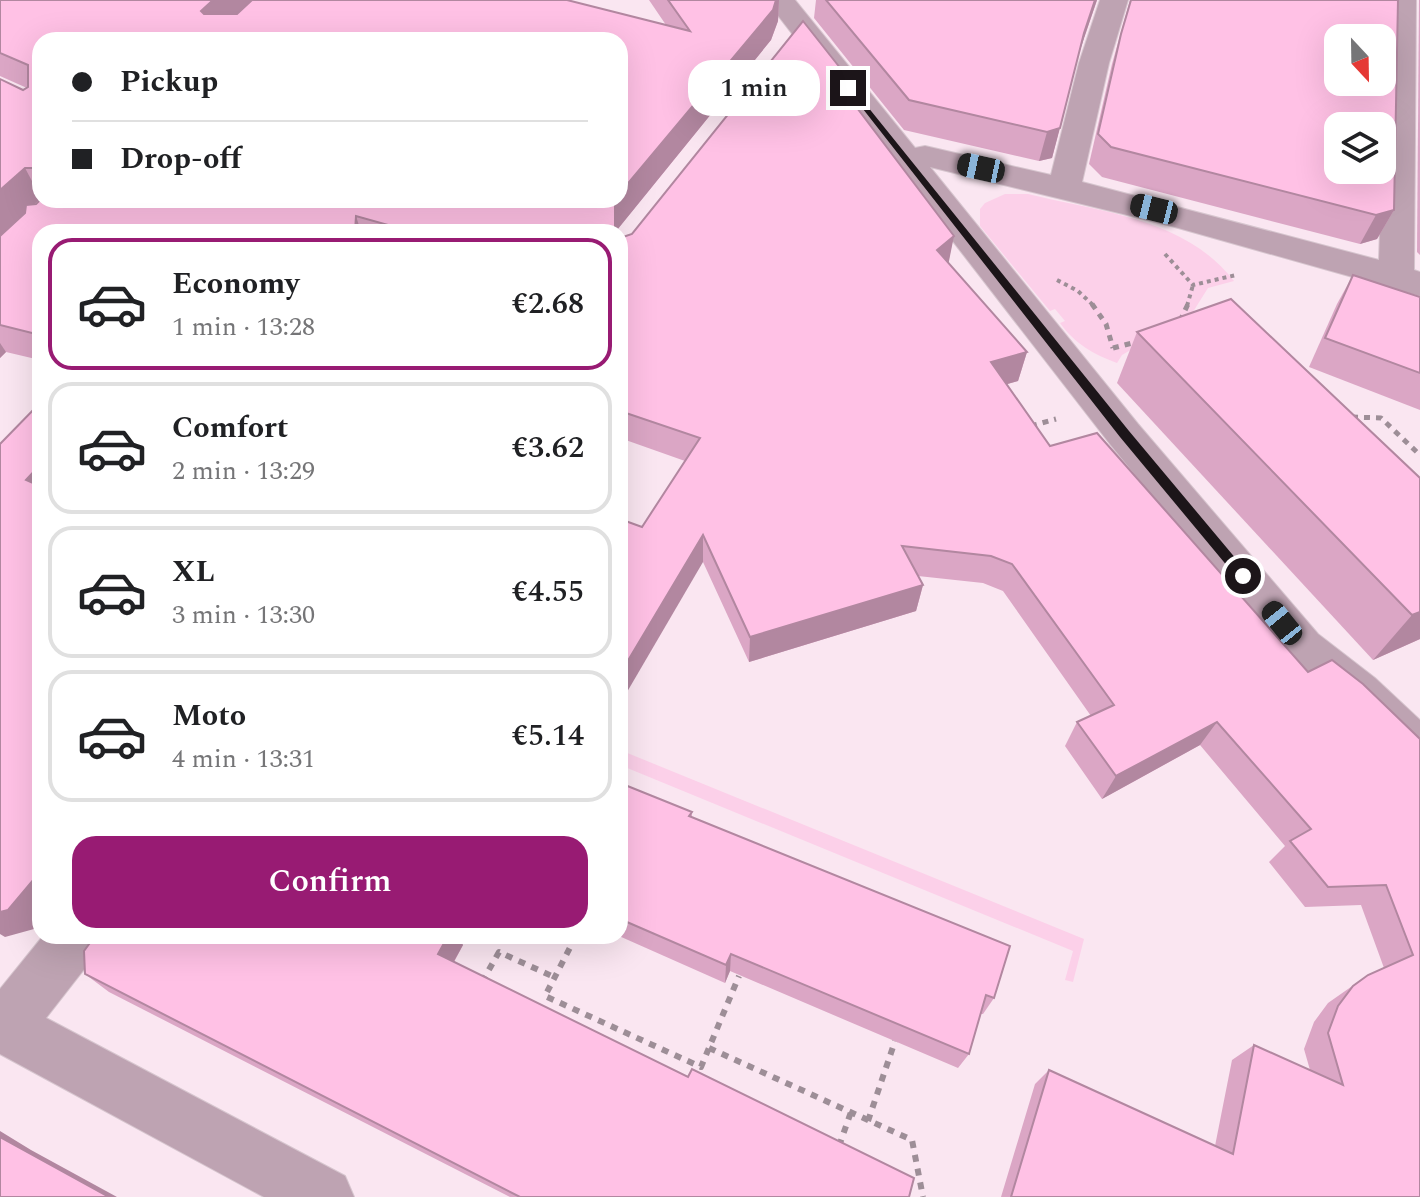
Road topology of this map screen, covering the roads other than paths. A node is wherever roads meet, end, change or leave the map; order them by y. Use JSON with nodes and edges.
{"nodes":[{"id":1,"x":1114,"y":0,"type":"edge"},
{"id":2,"x":1402,"y":0,"type":"edge"},
{"id":3,"x":793,"y":7,"type":"edge"},
{"id":4,"x":778,"y":55,"type":"edge"},
{"id":5,"x":904,"y":159,"type":"junction"},
{"id":6,"x":1065,"y":186,"type":"junction"},
{"id":7,"x":1408,"y":280,"type":"edge"},
{"id":8,"x":1420,"y":751,"type":"edge"},
{"id":9,"x":70,"y":944,"type":"edge"},
{"id":10,"x":2,"y":1025,"type":"edge"},
{"id":11,"x":324,"y":1197,"type":"edge"}],
"edges":[{"from":1,"to":6,"type":"street"},
{"from":2,"to":7,"type":"street"},
{"from":3,"to":4,"type":"street"},
{"from":3,"to":5,"type":"street"},
{"from":5,"to":6,"type":"street"},
{"from":5,"to":8,"type":"street"},
{"from":6,"to":7,"type":"street"},
{"from":9,"to":10,"type":"street"},
{"from":10,"to":11,"type":"street"}]}
